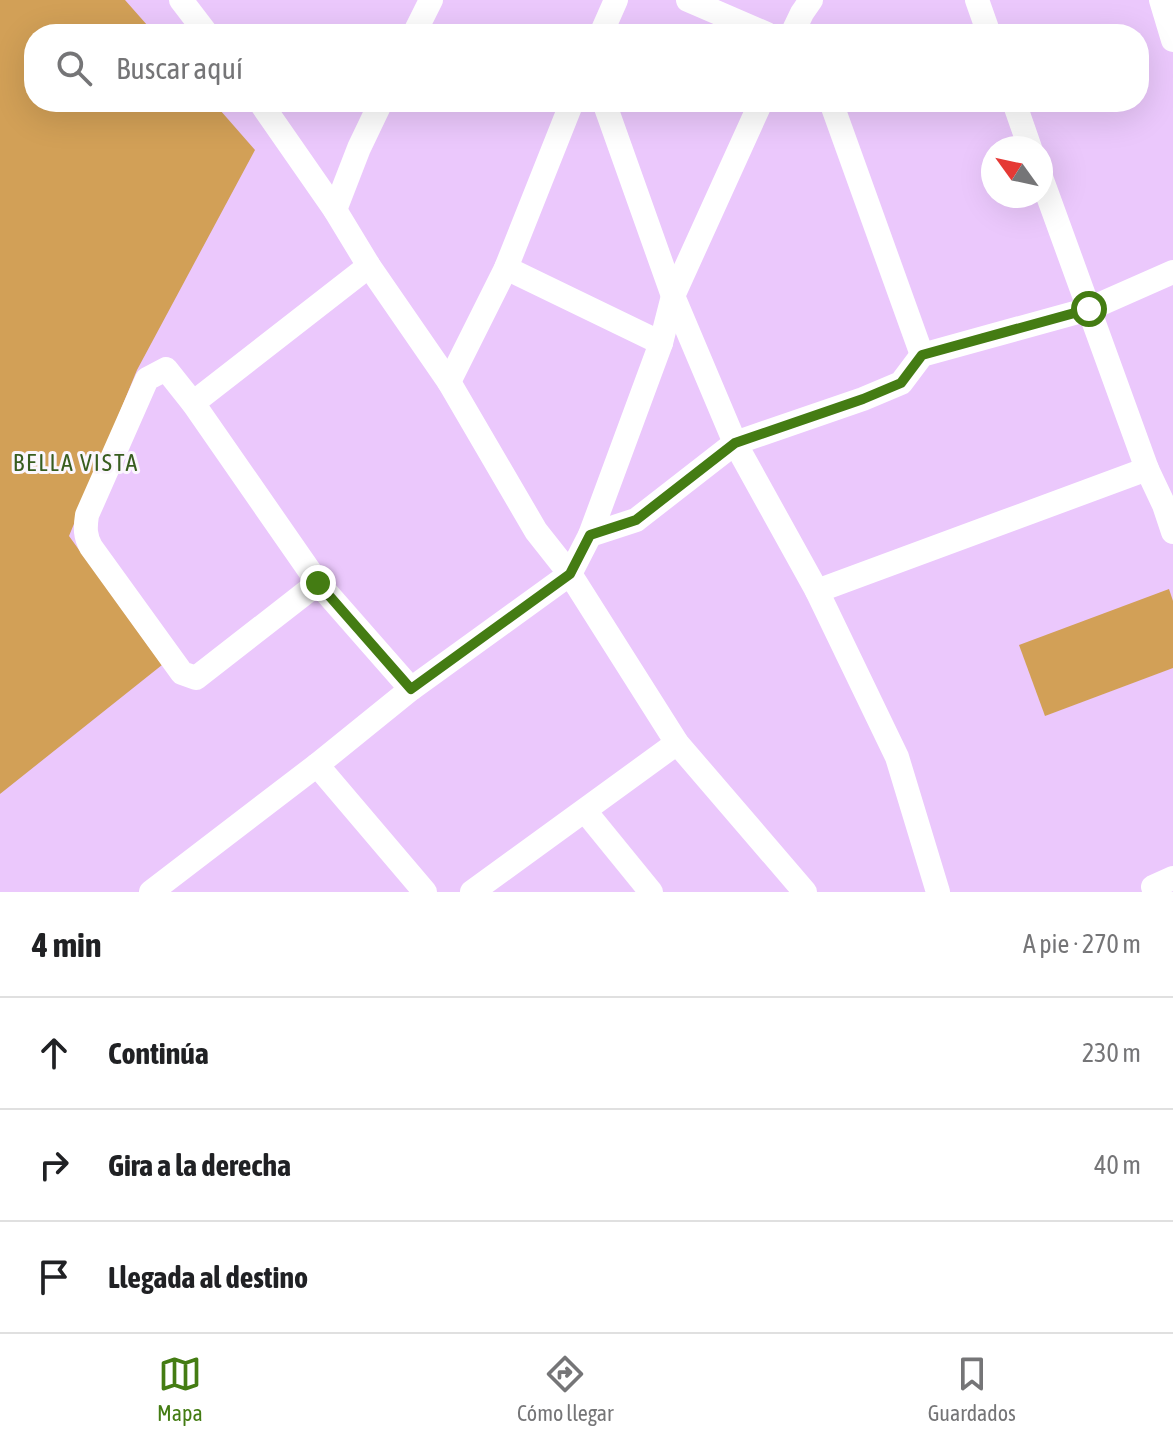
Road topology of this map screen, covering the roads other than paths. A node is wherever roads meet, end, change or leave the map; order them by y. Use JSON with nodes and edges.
{"nodes":[{"id":1,"x":181,"y":0,"type":"edge"},
{"id":2,"x":431,"y":0,"type":"edge"},
{"id":3,"x":616,"y":0,"type":"edge"},
{"id":4,"x":688,"y":0,"type":"edge"},
{"id":5,"x":811,"y":0,"type":"edge"},
{"id":6,"x":977,"y":0,"type":"edge"},
{"id":7,"x":1161,"y":0,"type":"edge"},
{"id":8,"x":199,"y":24,"type":"edge"},
{"id":9,"x":419,"y":24,"type":"edge"},
{"id":10,"x":605,"y":24,"type":"edge"},
{"id":11,"x":744,"y":24,"type":"edge"},
{"id":12,"x":797,"y":24,"type":"edge"},
{"id":13,"x":985,"y":24,"type":"edge"},
{"id":14,"x":1173,"y":40,"type":"edge"},
{"id":15,"x":267,"y":112,"type":"edge"},
{"id":16,"x":376,"y":112,"type":"edge"},
{"id":17,"x":568,"y":112,"type":"edge"},
{"id":18,"x":608,"y":112,"type":"edge"},
{"id":19,"x":756,"y":112,"type":"edge"},
{"id":20,"x":835,"y":112,"type":"edge"},
{"id":21,"x":1017,"y":112,"type":"edge"},
{"id":22,"x":1026,"y":136,"type":"edge"},
{"id":23,"x":1052,"y":208,"type":"edge"},
{"id":24,"x":335,"y":210,"type":"junction"},
{"id":25,"x":369,"y":266,"type":"junction"},
{"id":26,"x":506,"y":268,"type":"junction"},
{"id":27,"x":1173,"y":272,"type":"edge"},
{"id":28,"x":673,"y":296,"type":"junction"},
{"id":29,"x":1089,"y":309,"type":"junction"},
{"id":30,"x":661,"y":343,"type":"junction"},
{"id":31,"x":922,"y":355,"type":"junction"},
{"id":32,"x":449,"y":382,"type":"junction"},
{"id":33,"x":193,"y":403,"type":"junction"},
{"id":34,"x":735,"y":443,"type":"junction"},
{"id":35,"x":1147,"y":469,"type":"junction"},
{"id":36,"x":1173,"y":532,"type":"edge"},
{"id":37,"x":590,"y":535,"type":"junction"},
{"id":38,"x":570,"y":574,"type":"junction"},
{"id":39,"x":318,"y":583,"type":"junction"},
{"id":40,"x":817,"y":591,"type":"junction"},
{"id":41,"x":411,"y":689,"type":"junction"},
{"id":42,"x":677,"y":743,"type":"junction"},
{"id":43,"x":317,"y":765,"type":"junction"},
{"id":44,"x":585,"y":811,"type":"junction"},
{"id":45,"x":151,"y":892,"type":"edge"},
{"id":46,"x":425,"y":892,"type":"edge"},
{"id":47,"x":472,"y":892,"type":"edge"},
{"id":48,"x":651,"y":892,"type":"edge"},
{"id":49,"x":805,"y":892,"type":"edge"},
{"id":50,"x":938,"y":892,"type":"edge"}],
"edges":[{"from":1,"to":8,"type":"street"},
{"from":2,"to":9,"type":"street"},
{"from":3,"to":10,"type":"street"},
{"from":4,"to":11,"type":"street"},
{"from":5,"to":12,"type":"street"},
{"from":6,"to":13,"type":"street"},
{"from":7,"to":14,"type":"street"},
{"from":15,"to":24,"type":"street"},
{"from":16,"to":24,"type":"street"},
{"from":17,"to":26,"type":"street"},
{"from":18,"to":28,"type":"street"},
{"from":19,"to":28,"type":"street"},
{"from":20,"to":31,"type":"street"},
{"from":21,"to":22,"type":"street"},
{"from":23,"to":29,"type":"street"},
{"from":24,"to":25,"type":"street"},
{"from":25,"to":32,"type":"street"},
{"from":25,"to":33,"type":"street"},
{"from":26,"to":30,"type":"street"},
{"from":26,"to":32,"type":"street"},
{"from":27,"to":29,"type":"street"},
{"from":28,"to":30,"type":"street"},
{"from":28,"to":34,"type":"street"},
{"from":29,"to":31,"type":"street"},
{"from":29,"to":35,"type":"street"},
{"from":30,"to":37,"type":"street"},
{"from":31,"to":34,"type":"street"},
{"from":32,"to":38,"type":"street"},
{"from":33,"to":39,"type":"street"},
{"from":33,"to":39,"type":"street"},
{"from":34,"to":37,"type":"street"},
{"from":34,"to":40,"type":"street"},
{"from":35,"to":36,"type":"street"},
{"from":35,"to":40,"type":"street"},
{"from":37,"to":38,"type":"street"},
{"from":38,"to":41,"type":"street"},
{"from":38,"to":42,"type":"street"},
{"from":39,"to":41,"type":"street"},
{"from":40,"to":50,"type":"street"},
{"from":41,"to":43,"type":"street"},
{"from":42,"to":44,"type":"street"},
{"from":42,"to":49,"type":"street"},
{"from":43,"to":45,"type":"street"},
{"from":43,"to":46,"type":"street"},
{"from":44,"to":47,"type":"street"},
{"from":44,"to":48,"type":"street"}]}
